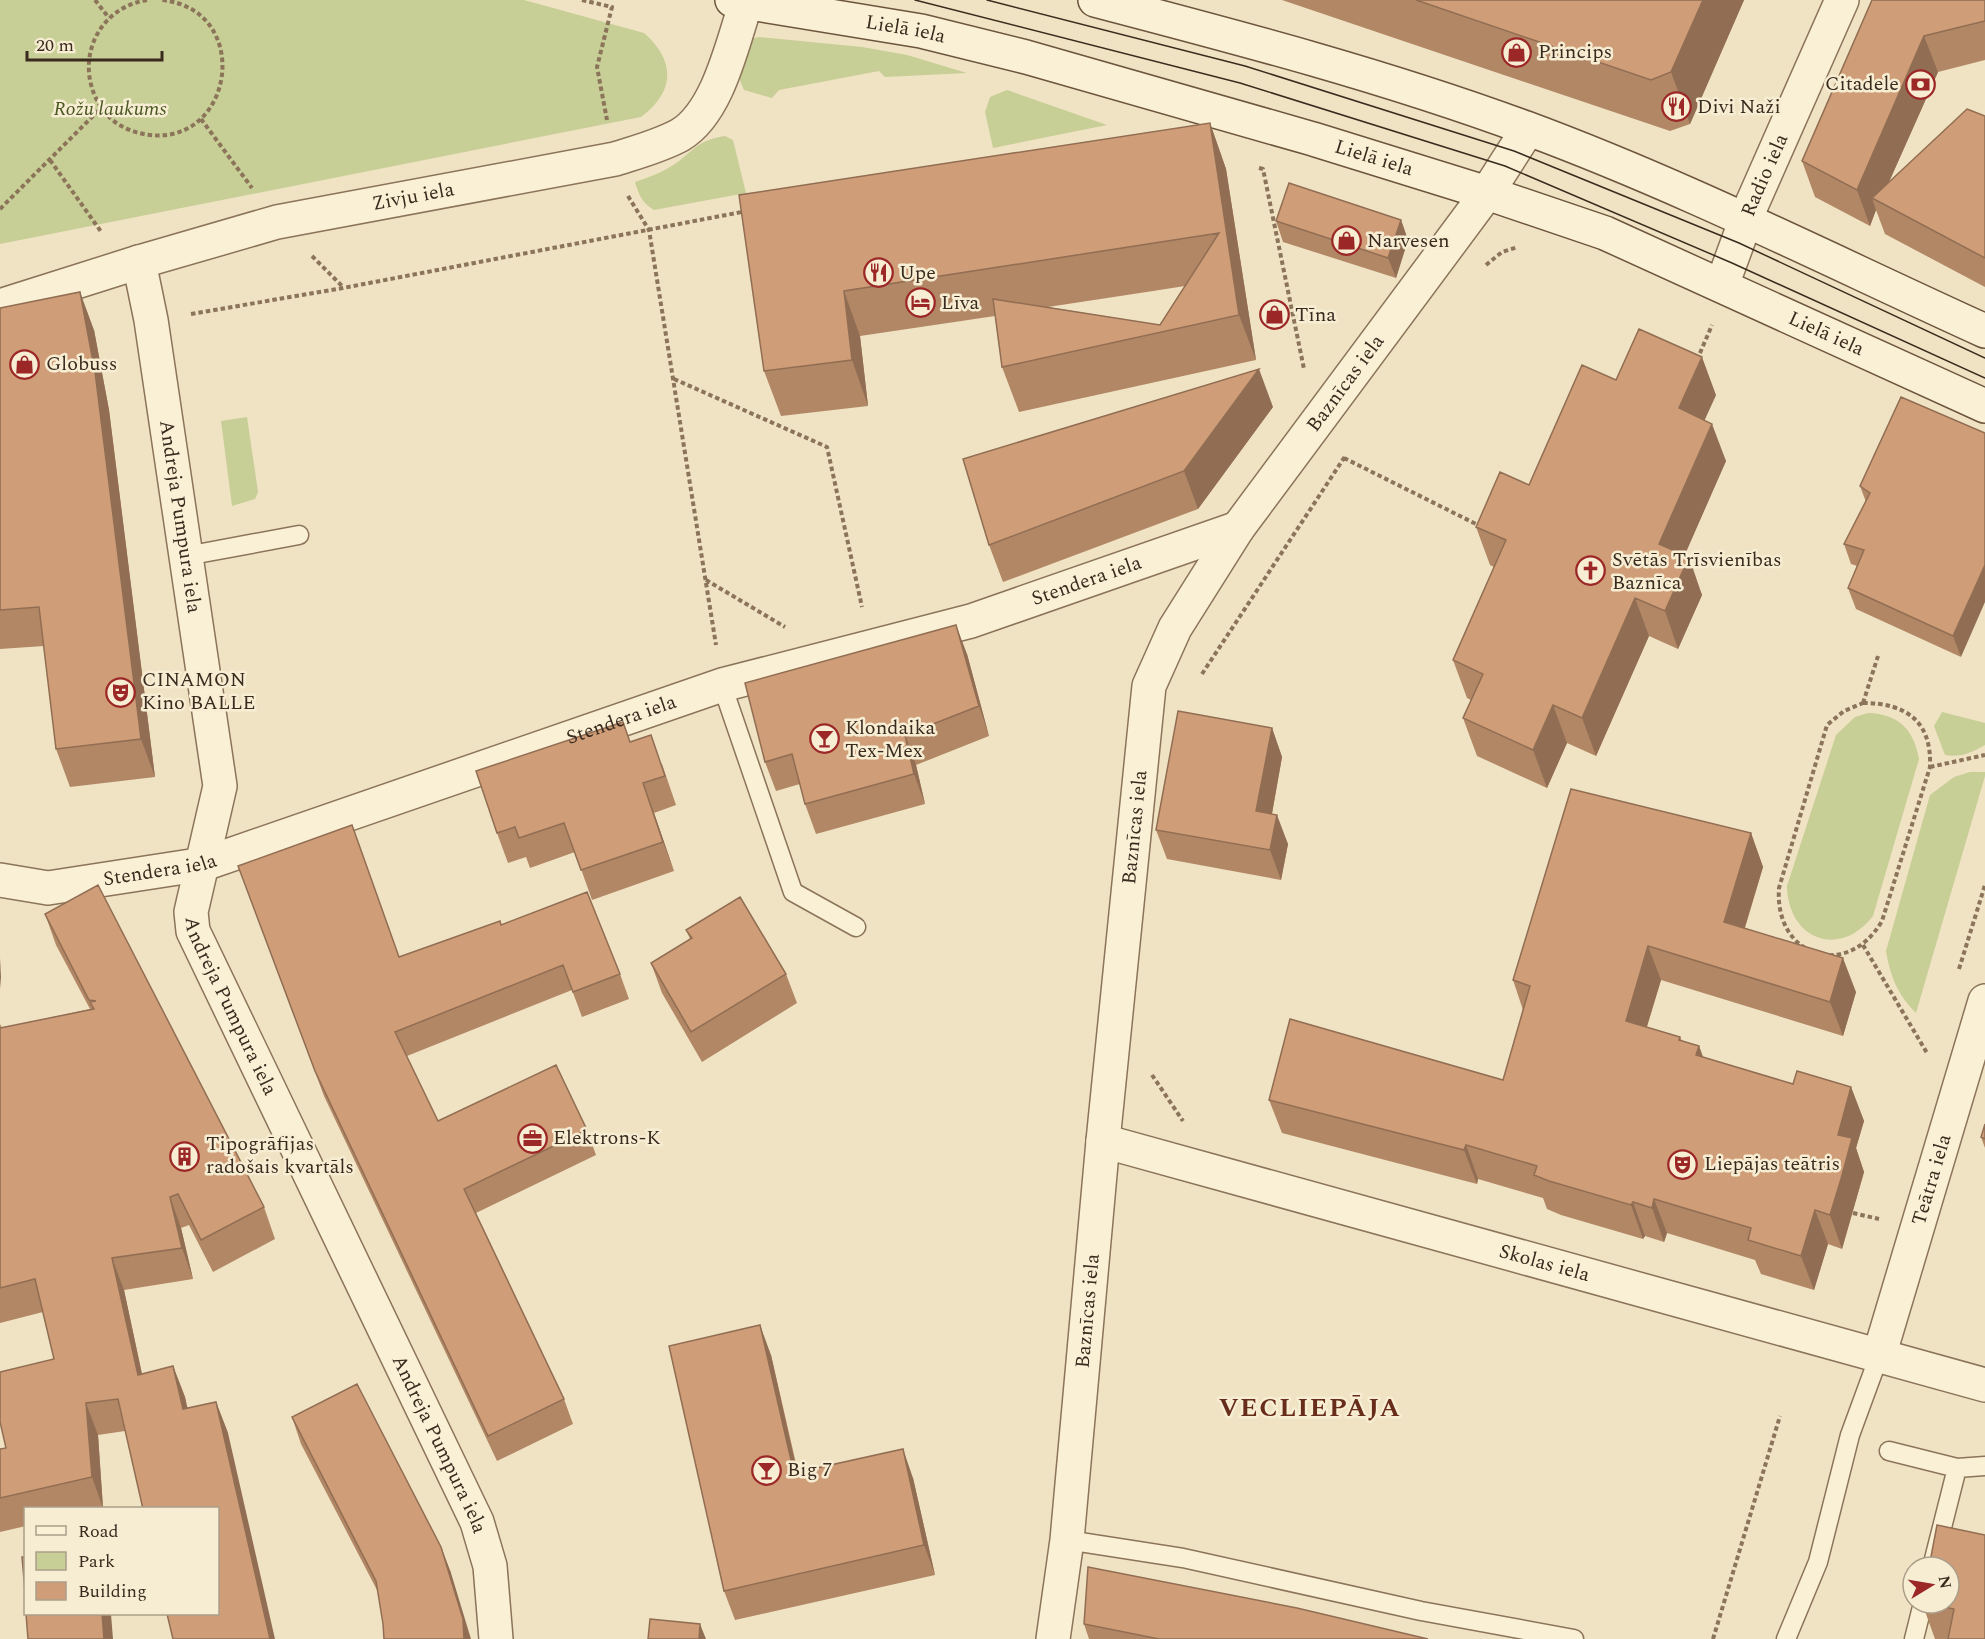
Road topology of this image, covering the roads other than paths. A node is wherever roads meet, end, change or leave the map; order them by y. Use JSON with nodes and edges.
{"nodes":[{"id":1,"x":1095,"y":0,"type":"edge"},
{"id":2,"x":1842,"y":0,"type":"edge"},
{"id":3,"x":742,"y":1,"type":"edge"},
{"id":4,"x":1528,"y":129,"type":"junction"},
{"id":5,"x":1487,"y":193,"type":"junction"},
{"id":6,"x":1746,"y":221,"type":"junction"},
{"id":7,"x":130,"y":264,"type":"junction"},
{"id":8,"x":1719,"y":301,"type":"junction"},
{"id":9,"x":0,"y":306,"type":"edge"},
{"id":10,"x":1985,"y":331,"type":"edge"},
{"id":11,"x":1985,"y":406,"type":"edge"},
{"id":12,"x":1238,"y":528,"type":"junction"},
{"id":13,"x":299,"y":535,"type":"dead end"},
{"id":14,"x":186,"y":556,"type":"junction"},
{"id":15,"x":722,"y":685,"type":"junction"},
{"id":16,"x":204,"y":864,"type":"junction"},
{"id":17,"x":0,"y":880,"type":"edge"},
{"id":18,"x":856,"y":927,"type":"dead end"},
{"id":19,"x":1985,"y":1001,"type":"edge"},
{"id":20,"x":1103,"y":1141,"type":"junction"},
{"id":21,"x":1879,"y":1356,"type":"junction"},
{"id":22,"x":1985,"y":1385,"type":"edge"},
{"id":23,"x":1889,"y":1451,"type":"dead end"},
{"id":24,"x":1985,"y":1466,"type":"edge"},
{"id":25,"x":1957,"y":1468,"type":"junction"},
{"id":26,"x":1067,"y":1540,"type":"junction"},
{"id":27,"x":1935,"y":1555,"type":"edge"},
{"id":28,"x":1920,"y":1615,"type":"edge"},
{"id":29,"x":496,"y":1639,"type":"edge"},
{"id":30,"x":1053,"y":1639,"type":"edge"},
{"id":31,"x":1574,"y":1639,"type":"edge"},
{"id":32,"x":1786,"y":1639,"type":"edge"},
{"id":33,"x":1914,"y":1639,"type":"edge"}],
"edges":[{"from":1,"to":4,"type":"street"},
{"from":2,"to":6,"type":"street","name":"Radio iela"},
{"from":3,"to":5,"type":"street","name":"Lielā iela"},
{"from":3,"to":7,"type":"street","name":"Zivju iela"},
{"from":4,"to":5,"type":"street","name":"Baznīcas iela"},
{"from":4,"to":6,"type":"street"},
{"from":5,"to":8,"type":"street","name":"Lielā iela"},
{"from":5,"to":12,"type":"street","name":"Baznīcas iela"},
{"from":6,"to":8,"type":"street","name":"Radio iela"},
{"from":6,"to":10,"type":"street"},
{"from":7,"to":9,"type":"street","name":"Zivju iela"},
{"from":7,"to":14,"type":"street","name":"Andreja Pumpura iela"},
{"from":8,"to":11,"type":"street","name":"Lielā iela"},
{"from":12,"to":15,"type":"street","name":"Stendera iela"},
{"from":12,"to":20,"type":"street","name":"Baznīcas iela"},
{"from":13,"to":14,"type":"lane"},
{"from":14,"to":16,"type":"street","name":"Andreja Pumpura iela"},
{"from":15,"to":16,"type":"street","name":"Stendera iela"},
{"from":15,"to":18,"type":"lane"},
{"from":16,"to":17,"type":"street","name":"Stendera iela"},
{"from":16,"to":29,"type":"street","name":"Andreja Pumpura iela"},
{"from":19,"to":21,"type":"street","name":"Teātra iela"},
{"from":20,"to":21,"type":"street","name":"Skolas iela"},
{"from":20,"to":26,"type":"street","name":"Baznīcas iela"},
{"from":21,"to":22,"type":"street","name":"Skolas iela"},
{"from":21,"to":32,"type":"lane"},
{"from":23,"to":25,"type":"lane"},
{"from":24,"to":25,"type":"lane"},
{"from":25,"to":27,"type":"lane"},
{"from":26,"to":30,"type":"street","name":"Baznīcas iela"},
{"from":26,"to":31,"type":"lane"},
{"from":28,"to":33,"type":"lane"}]}
